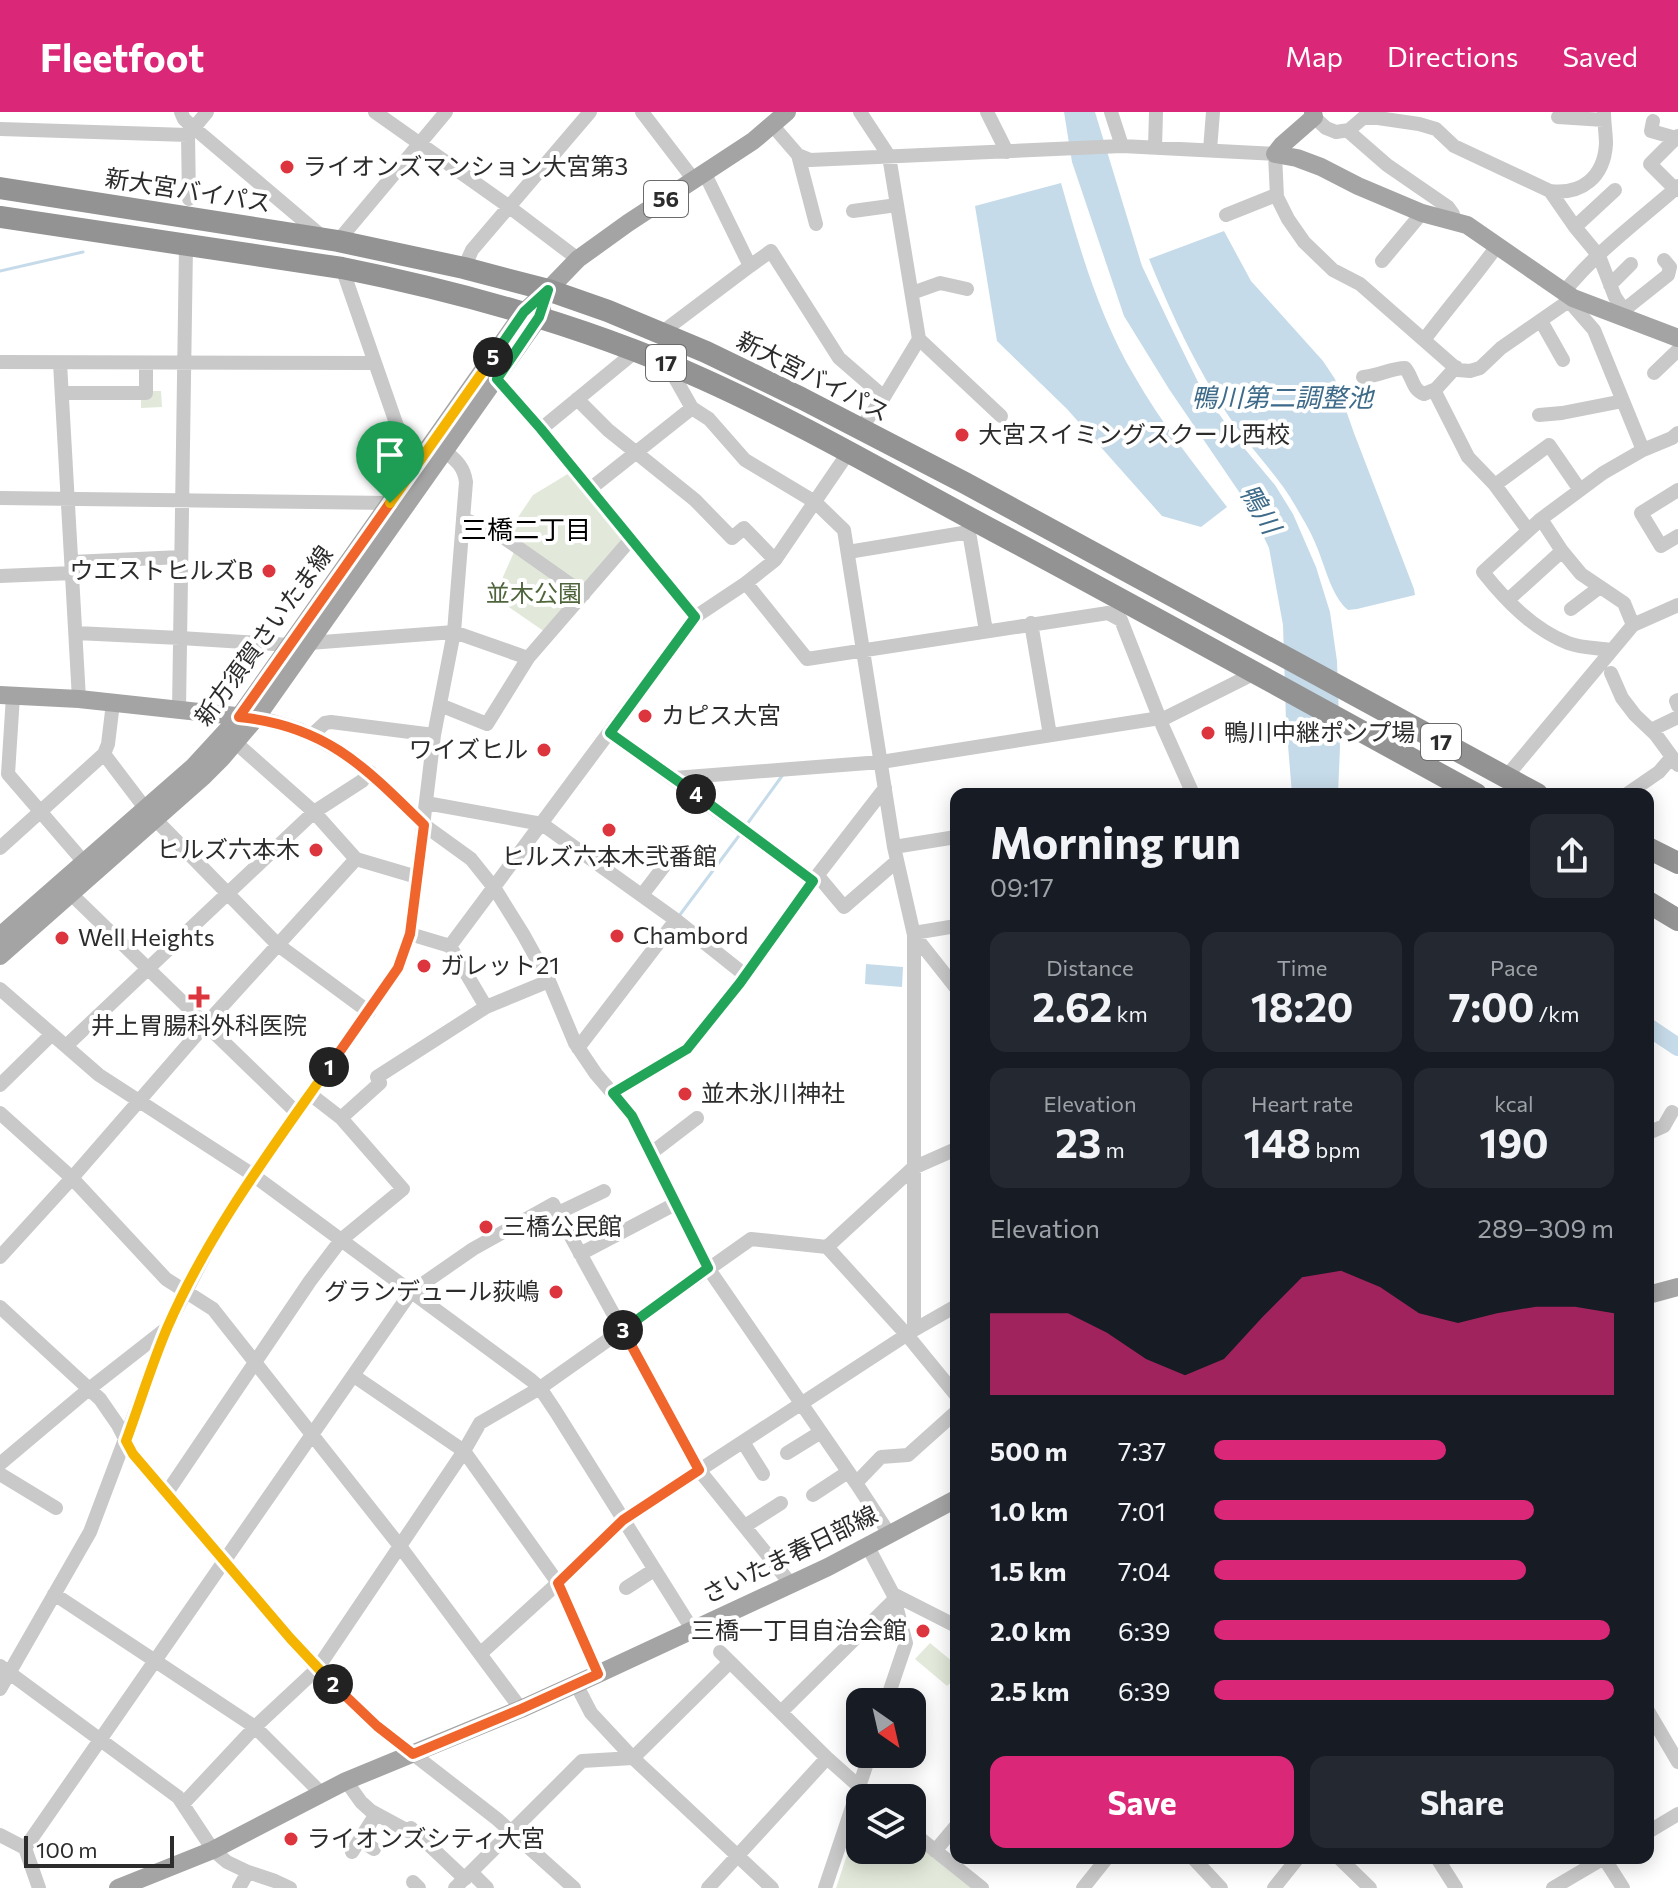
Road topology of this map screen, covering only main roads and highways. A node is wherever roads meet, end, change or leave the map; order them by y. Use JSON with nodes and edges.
{"nodes":[{"id":1,"x":787,"y":112,"type":"edge"},
{"id":2,"x":1313,"y":114,"type":"edge"},
{"id":3,"x":0,"y":188,"type":"edge"},
{"id":4,"x":0,"y":217,"type":"edge"},
{"id":5,"x":548,"y":290,"type":"junction"},
{"id":6,"x":531,"y":315,"type":"junction"},
{"id":7,"x":1678,"y":338,"type":"edge"},
{"id":8,"x":7,"y":695,"type":"edge"},
{"id":9,"x":247,"y":718,"type":"junction"},
{"id":10,"x":1465,"y":788,"type":"edge"},
{"id":11,"x":1526,"y":788,"type":"edge"},
{"id":12,"x":150,"y":813,"type":"junction"},
{"id":13,"x":1654,"y":851,"type":"edge"},
{"id":14,"x":1678,"y":863,"type":"edge"},
{"id":15,"x":1654,"y":906,"type":"edge"},
{"id":16,"x":1678,"y":920,"type":"edge"},
{"id":17,"x":0,"y":936,"type":"edge"},
{"id":18,"x":0,"y":956,"type":"edge"},
{"id":19,"x":1678,"y":1287,"type":"edge"},
{"id":20,"x":1654,"y":1293,"type":"edge"},
{"id":21,"x":950,"y":1502,"type":"edge"},
{"id":22,"x":118,"y":1888,"type":"edge"}],
"edges":[{"from":1,"to":5,"type":"main road","number":"56"},
{"from":2,"to":7,"type":"main road"},
{"from":3,"to":5,"type":"highway","name":"新大宮バイパス","number":"17"},
{"from":4,"to":6,"type":"highway","number":"17"},
{"from":5,"to":6,"type":"main road","name":"新方須賀さいたま線"},
{"from":5,"to":11,"type":"highway","name":"新大宮バイパス","number":"17"},
{"from":6,"to":9,"type":"main road","name":"新方須賀さいたま線"},
{"from":6,"to":9,"type":"main road","name":"新方須賀さいたま線"},
{"from":6,"to":10,"type":"highway","number":"17"},
{"from":8,"to":9,"type":"main road"},
{"from":9,"to":12,"type":"main road","name":"新方須賀さいたま線"},
{"from":9,"to":12,"type":"main road","name":"新方須賀さいたま線"},
{"from":12,"to":17,"type":"main road","name":"新方須賀さいたま線"},
{"from":12,"to":18,"type":"main road","name":"新方須賀さいたま線"},
{"from":13,"to":14,"type":"highway"},
{"from":15,"to":16,"type":"highway"},
{"from":19,"to":20,"type":"main road"},
{"from":21,"to":22,"type":"main road","name":"さいたま春日部線"}]}
